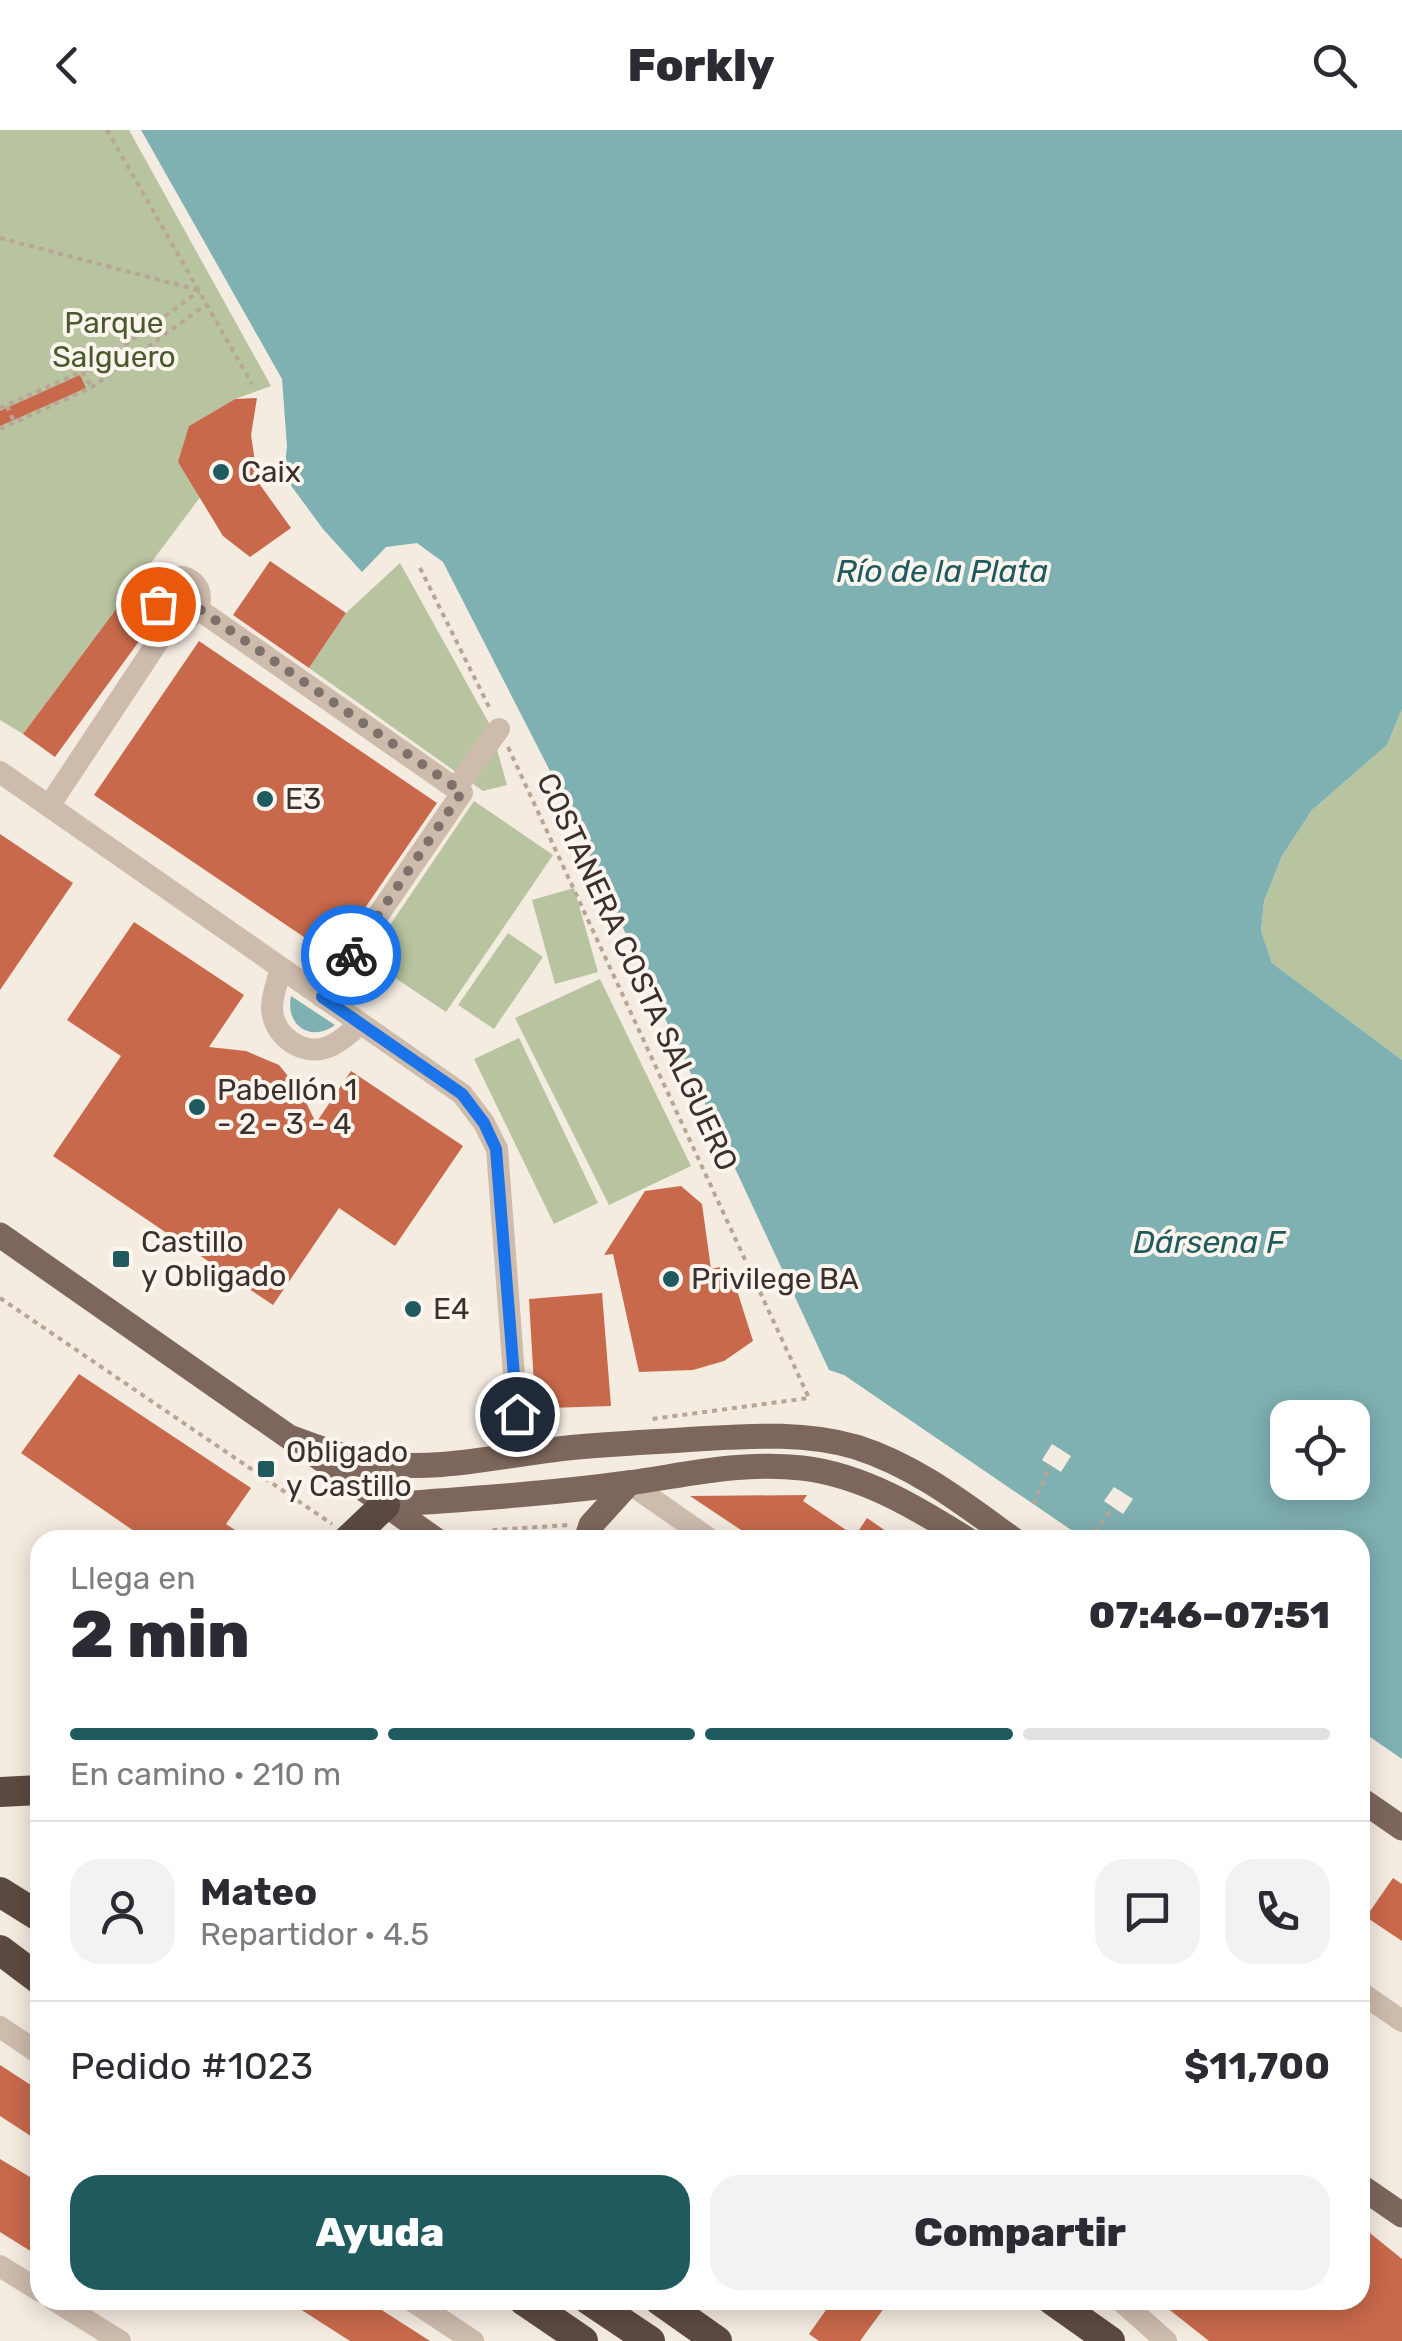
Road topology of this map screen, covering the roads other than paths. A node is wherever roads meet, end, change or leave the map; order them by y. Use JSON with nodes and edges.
{"nodes":[{"id":1,"x":198,"y":608,"type":"junction"},
{"id":2,"x":173,"y":618,"type":"junction"},
{"id":3,"x":500,"y":729,"type":"road end"},
{"id":4,"x":0,"y":772,"type":"edge"},
{"id":5,"x":456,"y":788,"type":"junction"},
{"id":6,"x":50,"y":806,"type":"junction"},
{"id":7,"x":281,"y":968,"type":"junction"},
{"id":8,"x":322,"y":997,"type":"junction"},
{"id":9,"x":361,"y":1024,"type":"junction"},
{"id":10,"x":0,"y":1234,"type":"edge"},
{"id":11,"x":289,"y":1437,"type":"junction"},
{"id":12,"x":520,"y":1455,"type":"junction"},
{"id":13,"x":630,"y":1483,"type":"junction"},
{"id":14,"x":386,"y":1505,"type":"junction"},
{"id":15,"x":359,"y":1530,"type":"edge"},
{"id":16,"x":422,"y":1530,"type":"edge"},
{"id":17,"x":584,"y":1530,"type":"edge"},
{"id":18,"x":696,"y":1530,"type":"edge"},
{"id":19,"x":952,"y":1530,"type":"edge"},
{"id":20,"x":1000,"y":1530,"type":"edge"},
{"id":21,"x":30,"y":1790,"type":"edge"},
{"id":22,"x":0,"y":1792,"type":"edge"},
{"id":23,"x":1370,"y":1806,"type":"edge"},
{"id":24,"x":1402,"y":1828,"type":"edge"},
{"id":25,"x":0,"y":1892,"type":"edge"},
{"id":26,"x":30,"y":1911,"type":"edge"},
{"id":27,"x":0,"y":1948,"type":"edge"},
{"id":28,"x":30,"y":1963,"type":"edge"},
{"id":29,"x":30,"y":1972,"type":"edge"},
{"id":30,"x":1370,"y":1999,"type":"edge"},
{"id":31,"x":1402,"y":2022,"type":"edge"},
{"id":32,"x":0,"y":2027,"type":"edge"},
{"id":33,"x":30,"y":2047,"type":"edge"},
{"id":34,"x":1370,"y":2193,"type":"edge"},
{"id":35,"x":1402,"y":2216,"type":"edge"},
{"id":36,"x":0,"y":2266,"type":"edge"},
{"id":37,"x":30,"y":2285,"type":"edge"},
{"id":38,"x":70,"y":2310,"type":"edge"},
{"id":39,"x":426,"y":2310,"type":"edge"},
{"id":40,"x":538,"y":2310,"type":"edge"},
{"id":41,"x":604,"y":2310,"type":"edge"},
{"id":42,"x":672,"y":2310,"type":"edge"},
{"id":43,"x":1066,"y":2310,"type":"edge"},
{"id":44,"x":1131,"y":2310,"type":"edge"},
{"id":45,"x":120,"y":2341,"type":"edge"},
{"id":46,"x":472,"y":2341,"type":"edge"},
{"id":47,"x":583,"y":2341,"type":"edge"},
{"id":48,"x":650,"y":2341,"type":"edge"},
{"id":49,"x":717,"y":2341,"type":"edge"},
{"id":50,"x":1110,"y":2341,"type":"edge"},
{"id":51,"x":1166,"y":2341,"type":"edge"}],
"edges":[{"from":1,"to":2,"type":"street"},
{"from":1,"to":2,"type":"street"},
{"from":1,"to":5,"type":"street"},
{"from":2,"to":6,"type":"street"},
{"from":3,"to":5,"type":"street"},
{"from":4,"to":6,"type":"street"},
{"from":5,"to":8,"type":"street"},
{"from":6,"to":7,"type":"street"},
{"from":7,"to":8,"type":"street"},
{"from":7,"to":9,"type":"street"},
{"from":8,"to":9,"type":"street"},
{"from":9,"to":12,"type":"street"},
{"from":10,"to":11,"type":"main road"},
{"from":11,"to":12,"type":"main road"},
{"from":11,"to":14,"type":"main road"},
{"from":12,"to":20,"type":"main road"},
{"from":13,"to":14,"type":"main road"},
{"from":13,"to":17,"type":"main road"},
{"from":13,"to":18,"type":"street"},
{"from":13,"to":19,"type":"main road"},
{"from":14,"to":15,"type":"highway"},
{"from":14,"to":16,"type":"main road"},
{"from":21,"to":22,"type":"highway"},
{"from":23,"to":24,"type":"main road"},
{"from":25,"to":26,"type":"highway"},
{"from":27,"to":28,"type":"highway"},
{"from":27,"to":29,"type":"highway"},
{"from":30,"to":31,"type":"street"},
{"from":32,"to":33,"type":"street"},
{"from":34,"to":35,"type":"main road"},
{"from":36,"to":37,"type":"street"},
{"from":38,"to":45,"type":"street"},
{"from":39,"to":46,"type":"street"},
{"from":40,"to":47,"type":"highway"},
{"from":41,"to":48,"type":"highway"},
{"from":42,"to":49,"type":"highway"},
{"from":43,"to":50,"type":"highway"},
{"from":44,"to":51,"type":"street"}]}
